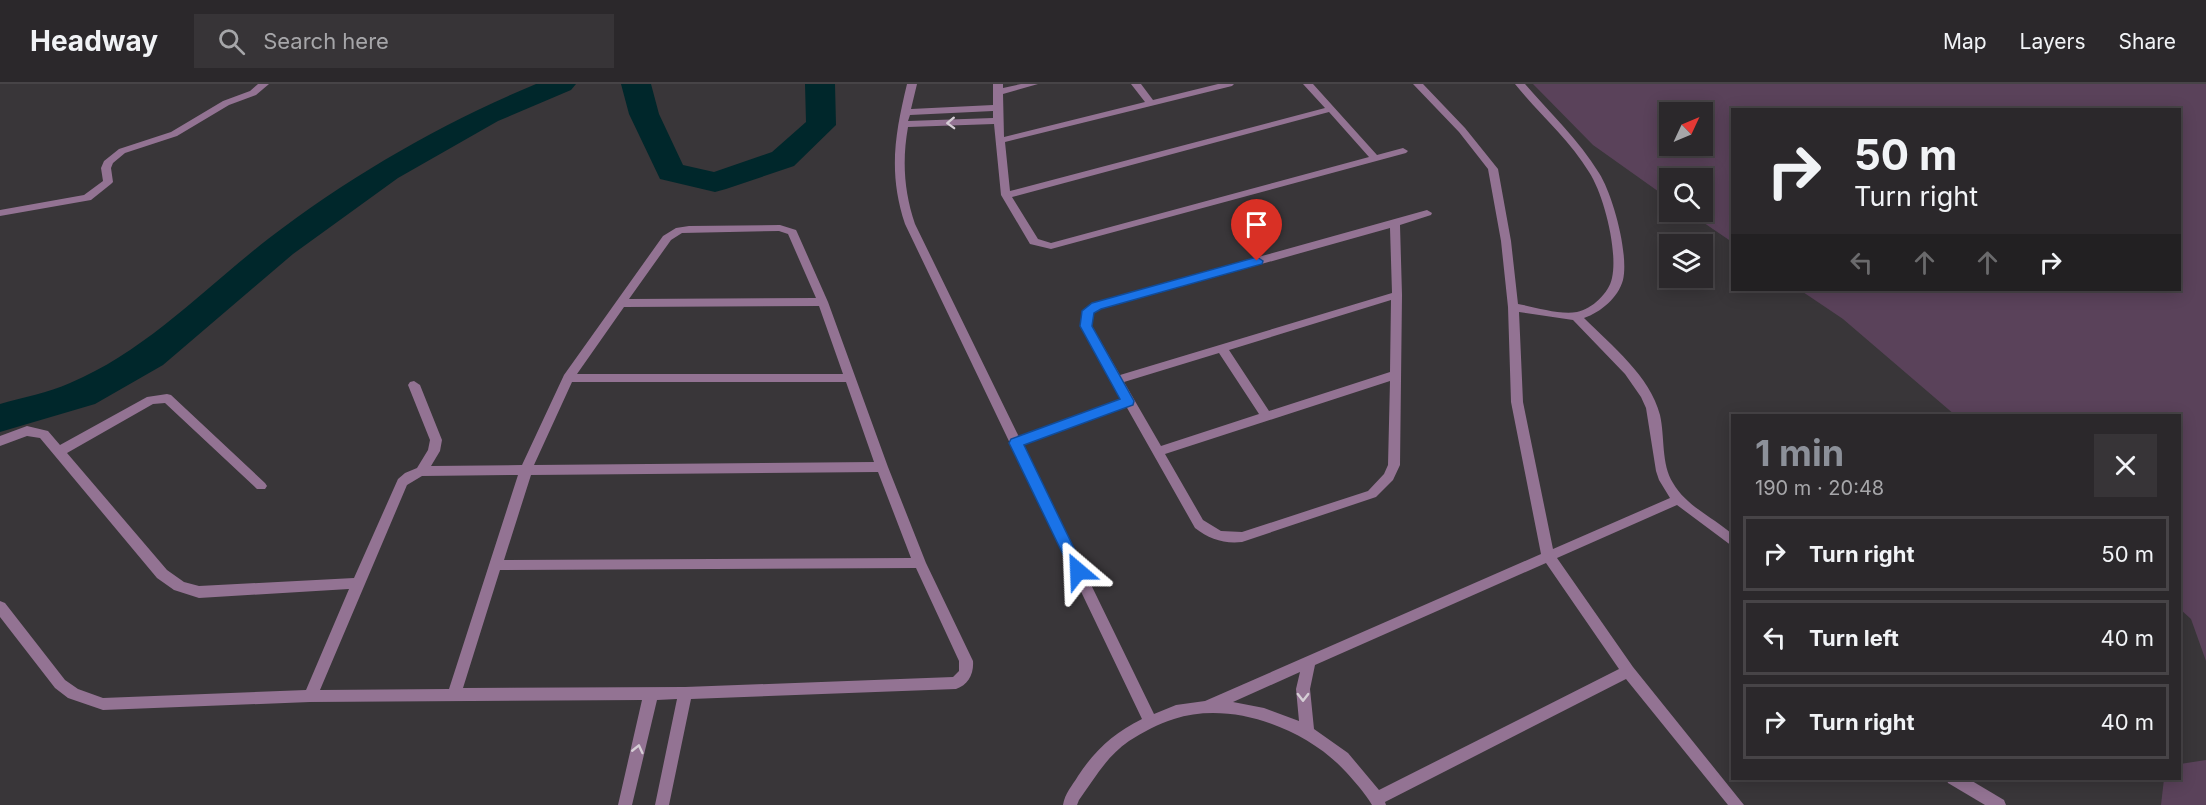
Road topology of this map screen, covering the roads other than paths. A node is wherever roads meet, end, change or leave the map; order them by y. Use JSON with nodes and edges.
{"nodes":[{"id":1,"x":264,"y":84,"type":"edge"},
{"id":2,"x":912,"y":84,"type":"edge"},
{"id":3,"x":1033,"y":84,"type":"edge"},
{"id":4,"x":1136,"y":84,"type":"edge"},
{"id":5,"x":1229,"y":84,"type":"edge"},
{"id":6,"x":1308,"y":84,"type":"edge"},
{"id":7,"x":1520,"y":84,"type":"edge"},
{"id":8,"x":1424,"y":85,"type":"edge"},
{"id":9,"x":998,"y":88,"type":"edge"},
{"id":10,"x":1151,"y":103,"type":"junction"},
{"id":11,"x":998,"y":108,"type":"junction"},
{"id":12,"x":1331,"y":109,"type":"junction"},
{"id":13,"x":905,"y":118,"type":"junction"},
{"id":14,"x":998,"y":121,"type":"junction"},
{"id":15,"x":999,"y":141,"type":"junction"},
{"id":16,"x":1403,"y":151,"type":"dead end"},
{"id":17,"x":1374,"y":157,"type":"junction"},
{"id":18,"x":1006,"y":195,"type":"junction"},
{"id":19,"x":0,"y":213,"type":"edge"},
{"id":20,"x":1427,"y":213,"type":"dead end"},
{"id":21,"x":1395,"y":223,"type":"junction"},
{"id":22,"x":1396,"y":295,"type":"junction"},
{"id":23,"x":823,"y":302,"type":"junction"},
{"id":24,"x":622,"y":303,"type":"junction"},
{"id":25,"x":1513,"y":307,"type":"junction"},
{"id":26,"x":1576,"y":316,"type":"junction"},
{"id":27,"x":1222,"y":348,"type":"junction"},
{"id":28,"x":1394,"y":375,"type":"junction"},
{"id":29,"x":568,"y":378,"type":"junction"},
{"id":30,"x":851,"y":378,"type":"junction"},
{"id":31,"x":1117,"y":380,"type":"junction"},
{"id":32,"x":414,"y":385,"type":"dead end"},
{"id":33,"x":1128,"y":401,"type":"junction"},
{"id":34,"x":1266,"y":416,"type":"junction"},
{"id":35,"x":0,"y":441,"type":"edge"},
{"id":36,"x":1016,"y":443,"type":"junction"},
{"id":37,"x":60,"y":451,"type":"junction"},
{"id":38,"x":1157,"y":452,"type":"junction"},
{"id":39,"x":882,"y":467,"type":"junction"},
{"id":40,"x":526,"y":470,"type":"junction"},
{"id":41,"x":421,"y":471,"type":"junction"},
{"id":42,"x":261,"y":486,"type":"dead end"},
{"id":43,"x":1679,"y":499,"type":"junction"},
{"id":44,"x":1731,"y":541,"type":"edge"},
{"id":45,"x":1548,"y":556,"type":"junction"},
{"id":46,"x":920,"y":563,"type":"junction"},
{"id":47,"x":496,"y":565,"type":"junction"},
{"id":48,"x":360,"y":584,"type":"junction"},
{"id":49,"x":0,"y":607,"type":"edge"},
{"id":50,"x":1309,"y":662,"type":"junction"},
{"id":51,"x":1628,"y":670,"type":"junction"},
{"id":52,"x":651,"y":693,"type":"junction"},
{"id":53,"x":685,"y":693,"type":"junction"},
{"id":54,"x":454,"y":694,"type":"junction"},
{"id":55,"x":310,"y":696,"type":"junction"},
{"id":56,"x":1206,"y":707,"type":"junction"},
{"id":57,"x":1150,"y":721,"type":"junction"},
{"id":58,"x":1307,"y":732,"type":"junction"},
{"id":59,"x":1956,"y":780,"type":"edge"},
{"id":60,"x":1378,"y":802,"type":"edge"},
{"id":61,"x":625,"y":805,"type":"edge"},
{"id":62,"x":662,"y":805,"type":"edge"},
{"id":63,"x":1070,"y":805,"type":"edge"},
{"id":64,"x":1737,"y":805,"type":"edge"},
{"id":65,"x":1998,"y":805,"type":"edge"}],
"edges":[{"from":1,"to":19,"type":"street"},
{"from":2,"to":13,"type":"street"},
{"from":3,"to":9,"type":"street"},
{"from":4,"to":10,"type":"street"},
{"from":5,"to":10,"type":"street"},
{"from":6,"to":12,"type":"street"},
{"from":7,"to":26,"type":"street"},
{"from":8,"to":25,"type":"street"},
{"from":9,"to":11,"type":"street"},
{"from":10,"to":15,"type":"street"},
{"from":11,"to":13,"type":"street"},
{"from":11,"to":14,"type":"street"},
{"from":12,"to":17,"type":"street"},
{"from":12,"to":18,"type":"street"},
{"from":14,"to":13,"type":"street","one_way":true},
{"from":13,"to":36,"type":"street"},
{"from":14,"to":15,"type":"street"},
{"from":15,"to":18,"type":"street"},
{"from":16,"to":17,"type":"street"},
{"from":17,"to":18,"type":"street"},
{"from":20,"to":21,"type":"street"},
{"from":21,"to":22,"type":"street"},
{"from":21,"to":31,"type":"street"},
{"from":22,"to":27,"type":"street"},
{"from":22,"to":28,"type":"street"},
{"from":23,"to":24,"type":"street"},
{"from":23,"to":24,"type":"street"},
{"from":23,"to":30,"type":"street"},
{"from":24,"to":29,"type":"street"},
{"from":25,"to":26,"type":"street"},
{"from":25,"to":45,"type":"street"},
{"from":26,"to":43,"type":"street"},
{"from":27,"to":31,"type":"street"},
{"from":27,"to":34,"type":"street"},
{"from":28,"to":34,"type":"street"},
{"from":28,"to":38,"type":"street"},
{"from":29,"to":30,"type":"street"},
{"from":29,"to":40,"type":"street"},
{"from":30,"to":39,"type":"street"},
{"from":31,"to":33,"type":"street"},
{"from":32,"to":41,"type":"street"},
{"from":33,"to":36,"type":"street"},
{"from":33,"to":38,"type":"street"},
{"from":34,"to":38,"type":"street"},
{"from":35,"to":37,"type":"street"},
{"from":36,"to":57,"type":"street"},
{"from":37,"to":42,"type":"street"},
{"from":37,"to":48,"type":"street"},
{"from":39,"to":40,"type":"street"},
{"from":39,"to":46,"type":"street"},
{"from":40,"to":41,"type":"street"},
{"from":40,"to":47,"type":"street"},
{"from":41,"to":48,"type":"street"},
{"from":43,"to":44,"type":"street"},
{"from":43,"to":45,"type":"street"},
{"from":45,"to":50,"type":"street"},
{"from":45,"to":51,"type":"street"},
{"from":46,"to":47,"type":"street"},
{"from":46,"to":53,"type":"street"},
{"from":47,"to":54,"type":"street"},
{"from":48,"to":55,"type":"street"},
{"from":49,"to":55,"type":"street"},
{"from":50,"to":56,"type":"street"},
{"from":50,"to":58,"type":"street","one_way":true},
{"from":51,"to":60,"type":"street"},
{"from":51,"to":64,"type":"street"},
{"from":52,"to":53,"type":"street"},
{"from":52,"to":54,"type":"street"},
{"from":61,"to":52,"type":"street","one_way":true},
{"from":53,"to":62,"type":"street"},
{"from":54,"to":55,"type":"street"},
{"from":56,"to":57,"type":"street"},
{"from":56,"to":58,"type":"street"},
{"from":57,"to":63,"type":"street"},
{"from":58,"to":60,"type":"street"},
{"from":59,"to":65,"type":"street"}]}
